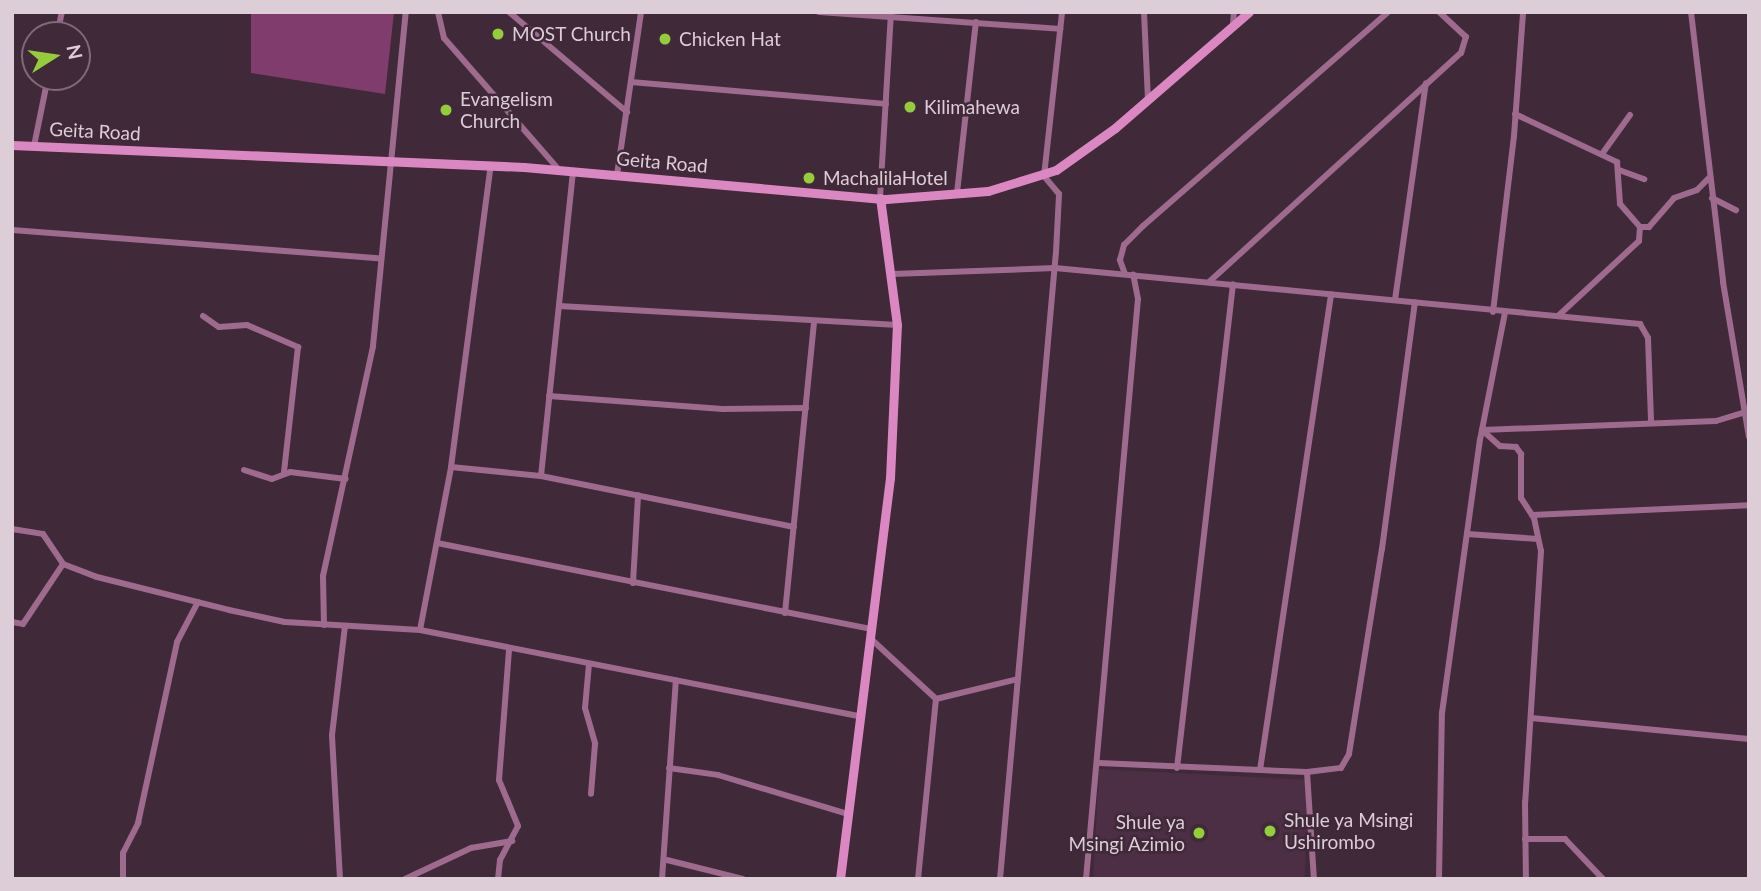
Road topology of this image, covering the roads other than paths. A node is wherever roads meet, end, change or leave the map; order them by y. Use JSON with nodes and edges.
{"nodes":[{"id":1,"x":406,"y":12,"type":"edge"},
{"id":2,"x":438,"y":12,"type":"edge"},
{"id":3,"x":509,"y":12,"type":"edge"},
{"id":4,"x":641,"y":12,"type":"edge"},
{"id":5,"x":819,"y":12,"type":"edge"},
{"id":6,"x":1062,"y":12,"type":"edge"},
{"id":7,"x":1144,"y":12,"type":"edge"},
{"id":8,"x":1234,"y":12,"type":"edge"},
{"id":9,"x":1248,"y":12,"type":"edge"},
{"id":10,"x":1388,"y":12,"type":"edge"},
{"id":11,"x":1439,"y":12,"type":"edge"},
{"id":12,"x":1522,"y":12,"type":"edge"},
{"id":13,"x":1691,"y":12,"type":"edge"},
{"id":14,"x":891,"y":16,"type":"edge"},
{"id":15,"x":976,"y":22,"type":"junction"},
{"id":16,"x":1233,"y":27,"type":"junction"},
{"id":17,"x":1060,"y":29,"type":"junction"},
{"id":18,"x":631,"y":82,"type":"junction"},
{"id":19,"x":1426,"y":83,"type":"junction"},
{"id":20,"x":45,"y":91,"type":"edge"},
{"id":21,"x":1148,"y":100,"type":"junction"},
{"id":22,"x":886,"y":104,"type":"junction"},
{"id":23,"x":627,"y":112,"type":"junction"},
{"id":24,"x":1515,"y":114,"type":"junction"},
{"id":25,"x":1630,"y":115,"type":"dead end"},
{"id":26,"x":12,"y":145,"type":"edge"},
{"id":27,"x":34,"y":146,"type":"junction"},
{"id":28,"x":1602,"y":154,"type":"junction"},
{"id":29,"x":388,"y":161,"type":"junction"},
{"id":30,"x":491,"y":165,"type":"junction"},
{"id":31,"x":559,"y":170,"type":"junction"},
{"id":32,"x":1619,"y":170,"type":"junction"},
{"id":33,"x":573,"y":171,"type":"junction"},
{"id":34,"x":617,"y":175,"type":"junction"},
{"id":35,"x":1044,"y":176,"type":"junction"},
{"id":36,"x":1709,"y":178,"type":"junction"},
{"id":37,"x":1644,"y":179,"type":"dead end"},
{"id":38,"x":957,"y":194,"type":"junction"},
{"id":39,"x":880,"y":198,"type":"junction"},
{"id":40,"x":1712,"y":198,"type":"junction"},
{"id":41,"x":1736,"y":210,"type":"dead end"},
{"id":42,"x":1640,"y":228,"type":"junction"},
{"id":43,"x":12,"y":230,"type":"edge"},
{"id":44,"x":378,"y":258,"type":"junction"},
{"id":45,"x":1055,"y":268,"type":"junction"},
{"id":46,"x":892,"y":274,"type":"junction"},
{"id":47,"x":1125,"y":274,"type":"junction"},
{"id":48,"x":1133,"y":275,"type":"junction"},
{"id":49,"x":1209,"y":282,"type":"junction"},
{"id":50,"x":1233,"y":284,"type":"junction"},
{"id":51,"x":1331,"y":294,"type":"junction"},
{"id":52,"x":1395,"y":300,"type":"junction"},
{"id":53,"x":1416,"y":302,"type":"junction"},
{"id":54,"x":559,"y":306,"type":"junction"},
{"id":55,"x":1493,"y":312,"type":"junction"},
{"id":56,"x":1505,"y":313,"type":"junction"},
{"id":57,"x":203,"y":316,"type":"dead end"},
{"id":58,"x":1558,"y":316,"type":"junction"},
{"id":59,"x":814,"y":323,"type":"junction"},
{"id":60,"x":897,"y":326,"type":"junction"},
{"id":61,"x":549,"y":396,"type":"junction"},
{"id":62,"x":806,"y":408,"type":"junction"},
{"id":63,"x":1746,"y":412,"type":"edge"},
{"id":64,"x":1651,"y":421,"type":"junction"},
{"id":65,"x":1482,"y":430,"type":"junction"},
{"id":66,"x":1749,"y":437,"type":"edge"},
{"id":67,"x":452,"y":467,"type":"junction"},
{"id":68,"x":244,"y":470,"type":"dead end"},
{"id":69,"x":284,"y":472,"type":"junction"},
{"id":70,"x":541,"y":476,"type":"junction"},
{"id":71,"x":346,"y":479,"type":"junction"},
{"id":72,"x":638,"y":495,"type":"junction"},
{"id":73,"x":1749,"y":505,"type":"edge"},
{"id":74,"x":1532,"y":515,"type":"junction"},
{"id":75,"x":794,"y":527,"type":"junction"},
{"id":76,"x":12,"y":529,"type":"edge"},
{"id":77,"x":1467,"y":534,"type":"junction"},
{"id":78,"x":1538,"y":538,"type":"junction"},
{"id":79,"x":436,"y":543,"type":"junction"},
{"id":80,"x":63,"y":564,"type":"junction"},
{"id":81,"x":633,"y":583,"type":"junction"},
{"id":82,"x":198,"y":602,"type":"junction"},
{"id":83,"x":785,"y":613,"type":"junction"},
{"id":84,"x":12,"y":622,"type":"edge"},
{"id":85,"x":324,"y":625,"type":"junction"},
{"id":86,"x":345,"y":626,"type":"junction"},
{"id":87,"x":420,"y":629,"type":"junction"},
{"id":88,"x":870,"y":634,"type":"junction"},
{"id":89,"x":509,"y":649,"type":"junction"},
{"id":90,"x":589,"y":664,"type":"junction"},
{"id":91,"x":1018,"y":679,"type":"junction"},
{"id":92,"x":676,"y":680,"type":"junction"},
{"id":93,"x":936,"y":699,"type":"junction"},
{"id":94,"x":860,"y":716,"type":"junction"},
{"id":95,"x":1531,"y":718,"type":"junction"},
{"id":96,"x":1749,"y":739,"type":"edge"},
{"id":97,"x":1099,"y":763,"type":"junction"},
{"id":98,"x":669,"y":768,"type":"junction"},
{"id":99,"x":1177,"y":768,"type":"junction"},
{"id":100,"x":1259,"y":770,"type":"junction"},
{"id":101,"x":1307,"y":772,"type":"junction"},
{"id":102,"x":591,"y":794,"type":"dead end"},
{"id":103,"x":848,"y":814,"type":"junction"},
{"id":104,"x":1525,"y":839,"type":"junction"},
{"id":105,"x":512,"y":841,"type":"junction"},
{"id":106,"x":667,"y":860,"type":"junction"},
{"id":107,"x":123,"y":879,"type":"edge"},
{"id":108,"x":340,"y":879,"type":"edge"},
{"id":109,"x":405,"y":879,"type":"edge"},
{"id":110,"x":498,"y":879,"type":"edge"},
{"id":111,"x":662,"y":879,"type":"edge"},
{"id":112,"x":743,"y":879,"type":"edge"},
{"id":113,"x":840,"y":879,"type":"edge"},
{"id":114,"x":918,"y":879,"type":"edge"},
{"id":115,"x":1000,"y":879,"type":"edge"},
{"id":116,"x":1086,"y":879,"type":"edge"},
{"id":117,"x":1314,"y":879,"type":"edge"},
{"id":118,"x":1439,"y":879,"type":"edge"},
{"id":119,"x":1525,"y":879,"type":"edge"},
{"id":120,"x":1603,"y":879,"type":"edge"}],
"edges":[{"from":1,"to":29,"type":"street"},
{"from":2,"to":31,"type":"street"},
{"from":3,"to":23,"type":"street"},
{"from":4,"to":18,"type":"street"},
{"from":5,"to":14,"type":"street"},
{"from":6,"to":17,"type":"street"},
{"from":7,"to":21,"type":"street"},
{"from":8,"to":16,"type":"street"},
{"from":9,"to":16,"type":"main road","name":"Geita Road"},
{"from":10,"to":47,"type":"street"},
{"from":11,"to":19,"type":"street"},
{"from":12,"to":24,"type":"street"},
{"from":13,"to":36,"type":"street"},
{"from":14,"to":15,"type":"street"},
{"from":14,"to":22,"type":"street"},
{"from":15,"to":17,"type":"street"},
{"from":15,"to":38,"type":"street"},
{"from":16,"to":21,"type":"main road","name":"Geita Road"},
{"from":17,"to":35,"type":"street"},
{"from":18,"to":22,"type":"street"},
{"from":18,"to":23,"type":"street"},
{"from":19,"to":49,"type":"street"},
{"from":19,"to":52,"type":"street"},
{"from":20,"to":27,"type":"street"},
{"from":21,"to":35,"type":"main road","name":"Geita Road"},
{"from":22,"to":39,"type":"street"},
{"from":23,"to":34,"type":"street"},
{"from":24,"to":28,"type":"street"},
{"from":24,"to":55,"type":"street"},
{"from":25,"to":28,"type":"street"},
{"from":26,"to":27,"type":"main road","name":"Geita Road"},
{"from":27,"to":29,"type":"main road","name":"Geita Road"},
{"from":28,"to":32,"type":"street"},
{"from":29,"to":30,"type":"main road","name":"Geita Road"},
{"from":29,"to":44,"type":"street"},
{"from":30,"to":31,"type":"main road","name":"Geita Road"},
{"from":30,"to":67,"type":"street"},
{"from":31,"to":33,"type":"main road","name":"Geita Road"},
{"from":32,"to":37,"type":"street"},
{"from":32,"to":42,"type":"street"},
{"from":33,"to":34,"type":"main road","name":"Geita Road"},
{"from":33,"to":54,"type":"street"},
{"from":34,"to":39,"type":"main road","name":"Geita Road"},
{"from":35,"to":38,"type":"main road","name":"Geita Road"},
{"from":35,"to":45,"type":"street"},
{"from":36,"to":40,"type":"street"},
{"from":36,"to":42,"type":"street"},
{"from":38,"to":39,"type":"main road","name":"Geita Road"},
{"from":39,"to":46,"type":"main road"},
{"from":40,"to":41,"type":"street"},
{"from":40,"to":63,"type":"street"},
{"from":42,"to":58,"type":"street"},
{"from":43,"to":44,"type":"street"},
{"from":44,"to":71,"type":"street"},
{"from":45,"to":46,"type":"street"},
{"from":45,"to":47,"type":"street"},
{"from":45,"to":91,"type":"street"},
{"from":46,"to":60,"type":"main road"},
{"from":47,"to":48,"type":"street"},
{"from":48,"to":49,"type":"street"},
{"from":48,"to":97,"type":"street"},
{"from":49,"to":50,"type":"street"},
{"from":50,"to":51,"type":"street"},
{"from":50,"to":99,"type":"street"},
{"from":51,"to":52,"type":"street"},
{"from":51,"to":100,"type":"street"},
{"from":52,"to":53,"type":"street"},
{"from":53,"to":55,"type":"street"},
{"from":53,"to":101,"type":"street"},
{"from":54,"to":59,"type":"street"},
{"from":54,"to":61,"type":"street"},
{"from":55,"to":56,"type":"street"},
{"from":56,"to":58,"type":"street"},
{"from":56,"to":65,"type":"street"},
{"from":57,"to":69,"type":"street"},
{"from":58,"to":64,"type":"street"},
{"from":59,"to":60,"type":"street"},
{"from":59,"to":62,"type":"street"},
{"from":60,"to":88,"type":"main road"},
{"from":61,"to":62,"type":"street"},
{"from":61,"to":70,"type":"street"},
{"from":62,"to":75,"type":"street"},
{"from":63,"to":64,"type":"street"},
{"from":63,"to":66,"type":"street"},
{"from":64,"to":65,"type":"street"},
{"from":65,"to":74,"type":"street"},
{"from":65,"to":77,"type":"street"},
{"from":67,"to":70,"type":"street"},
{"from":67,"to":79,"type":"street"},
{"from":68,"to":69,"type":"street"},
{"from":69,"to":71,"type":"street"},
{"from":70,"to":72,"type":"street"},
{"from":71,"to":85,"type":"street"},
{"from":72,"to":75,"type":"street"},
{"from":72,"to":81,"type":"street"},
{"from":73,"to":74,"type":"street"},
{"from":74,"to":78,"type":"street"},
{"from":75,"to":83,"type":"street"},
{"from":76,"to":80,"type":"street"},
{"from":77,"to":78,"type":"street"},
{"from":77,"to":118,"type":"street"},
{"from":78,"to":95,"type":"street"},
{"from":79,"to":81,"type":"street"},
{"from":79,"to":87,"type":"street"},
{"from":80,"to":82,"type":"street"},
{"from":80,"to":84,"type":"street"},
{"from":81,"to":83,"type":"street"},
{"from":82,"to":85,"type":"street"},
{"from":82,"to":107,"type":"street"},
{"from":83,"to":88,"type":"street"},
{"from":85,"to":86,"type":"street"},
{"from":86,"to":87,"type":"street"},
{"from":86,"to":108,"type":"street"},
{"from":87,"to":89,"type":"street"},
{"from":88,"to":93,"type":"street"},
{"from":88,"to":94,"type":"main road"},
{"from":89,"to":90,"type":"street"},
{"from":89,"to":105,"type":"street"},
{"from":90,"to":92,"type":"street"},
{"from":90,"to":102,"type":"street"},
{"from":91,"to":93,"type":"street"},
{"from":91,"to":115,"type":"street"},
{"from":92,"to":94,"type":"street"},
{"from":92,"to":98,"type":"street"},
{"from":93,"to":114,"type":"street"},
{"from":94,"to":103,"type":"main road"},
{"from":95,"to":96,"type":"street"},
{"from":95,"to":104,"type":"street"},
{"from":97,"to":99,"type":"street"},
{"from":97,"to":116,"type":"street"},
{"from":98,"to":103,"type":"street"},
{"from":98,"to":106,"type":"street"},
{"from":99,"to":100,"type":"street"},
{"from":100,"to":101,"type":"street"},
{"from":101,"to":117,"type":"street"},
{"from":103,"to":113,"type":"main road"},
{"from":104,"to":119,"type":"street"},
{"from":104,"to":120,"type":"street"},
{"from":105,"to":109,"type":"street"},
{"from":105,"to":110,"type":"street"},
{"from":106,"to":111,"type":"street"},
{"from":106,"to":112,"type":"street"}]}
